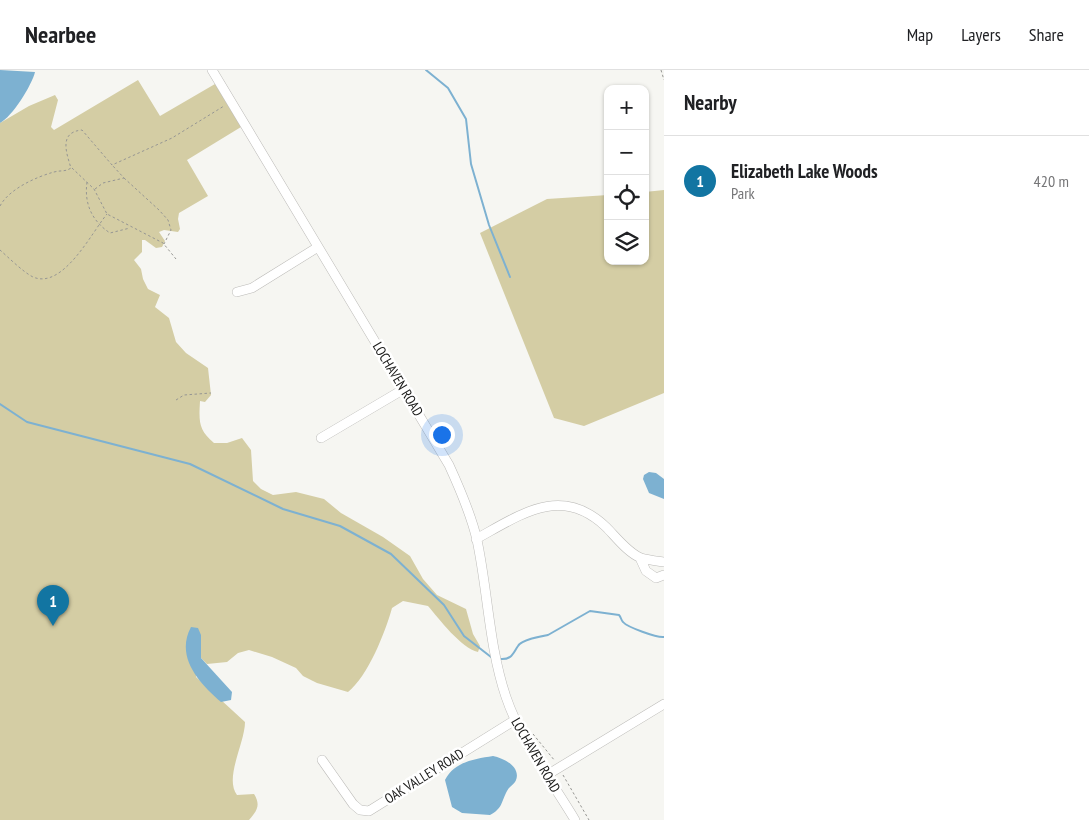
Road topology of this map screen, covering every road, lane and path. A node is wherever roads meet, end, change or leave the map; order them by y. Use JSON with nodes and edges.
{"nodes":[{"id":1,"x":212,"y":70,"type":"edge"},
{"id":2,"x":660,"y":70,"type":"edge"},
{"id":3,"x":664,"y":80,"type":"edge"},
{"id":4,"x":232,"y":102,"type":"junction"},
{"id":5,"x":112,"y":165,"type":"junction"},
{"id":6,"x":72,"y":168,"type":"junction"},
{"id":7,"x":124,"y":178,"type":"junction"},
{"id":8,"x":87,"y":182,"type":"junction"},
{"id":9,"x":94,"y":189,"type":"junction"},
{"id":10,"x":0,"y":206,"type":"edge"},
{"id":11,"x":107,"y":214,"type":"junction"},
{"id":12,"x":99,"y":224,"type":"junction"},
{"id":13,"x":132,"y":227,"type":"junction"},
{"id":14,"x":164,"y":244,"type":"junction"},
{"id":15,"x":318,"y":247,"type":"junction"},
{"id":16,"x":0,"y":250,"type":"edge"},
{"id":17,"x":176,"y":259,"type":"dead end"},
{"id":18,"x":236,"y":292,"type":"dead end"},
{"id":19,"x":404,"y":389,"type":"junction"},
{"id":20,"x":211,"y":393,"type":"dead end"},
{"id":21,"x":176,"y":400,"type":"dead end"},
{"id":22,"x":321,"y":438,"type":"dead end"},
{"id":23,"x":476,"y":539,"type":"junction"},
{"id":24,"x":640,"y":558,"type":"junction"},
{"id":25,"x":664,"y":562,"type":"edge"},
{"id":26,"x":664,"y":575,"type":"edge"},
{"id":27,"x":664,"y":704,"type":"edge"},
{"id":28,"x":515,"y":720,"type":"junction"},
{"id":29,"x":533,"y":734,"type":"dead end"},
{"id":30,"x":322,"y":760,"type":"dead end"},
{"id":31,"x":559,"y":768,"type":"junction"},
{"id":32,"x":547,"y":775,"type":"junction"},
{"id":33,"x":575,"y":820,"type":"edge"},
{"id":34,"x":590,"y":820,"type":"edge"}],
"edges":[{"from":1,"to":4,"type":"street","name":"LOCHAVEN ROAD"},
{"from":2,"to":3,"type":"path"},
{"from":4,"to":5,"type":"path"},
{"from":4,"to":15,"type":"street","name":"LOCHAVEN ROAD"},
{"from":5,"to":6,"type":"path"},
{"from":5,"to":7,"type":"path"},
{"from":6,"to":8,"type":"path"},
{"from":6,"to":10,"type":"path"},
{"from":7,"to":9,"type":"path"},
{"from":7,"to":14,"type":"path"},
{"from":8,"to":9,"type":"path"},
{"from":8,"to":12,"type":"path"},
{"from":9,"to":11,"type":"path"},
{"from":11,"to":12,"type":"path"},
{"from":11,"to":13,"type":"path"},
{"from":12,"to":13,"type":"path"},
{"from":12,"to":16,"type":"path"},
{"from":13,"to":14,"type":"path"},
{"from":14,"to":17,"type":"path"},
{"from":15,"to":18,"type":"street"},
{"from":15,"to":19,"type":"street","name":"LOCHAVEN ROAD"},
{"from":19,"to":22,"type":"street"},
{"from":19,"to":23,"type":"street","name":"LOCHAVEN ROAD"},
{"from":20,"to":21,"type":"path"},
{"from":23,"to":24,"type":"street"},
{"from":23,"to":28,"type":"street","name":"LOCHAVEN ROAD"},
{"from":24,"to":25,"type":"street"},
{"from":24,"to":26,"type":"street"},
{"from":27,"to":31,"type":"street"},
{"from":28,"to":30,"type":"street","name":"OAK VALLEY ROAD"},
{"from":28,"to":32,"type":"street","name":"LOCHAVEN ROAD"},
{"from":29,"to":31,"type":"path"},
{"from":31,"to":32,"type":"street"},
{"from":31,"to":34,"type":"path"},
{"from":32,"to":33,"type":"street","name":"LOCHAVEN ROAD"}]}
